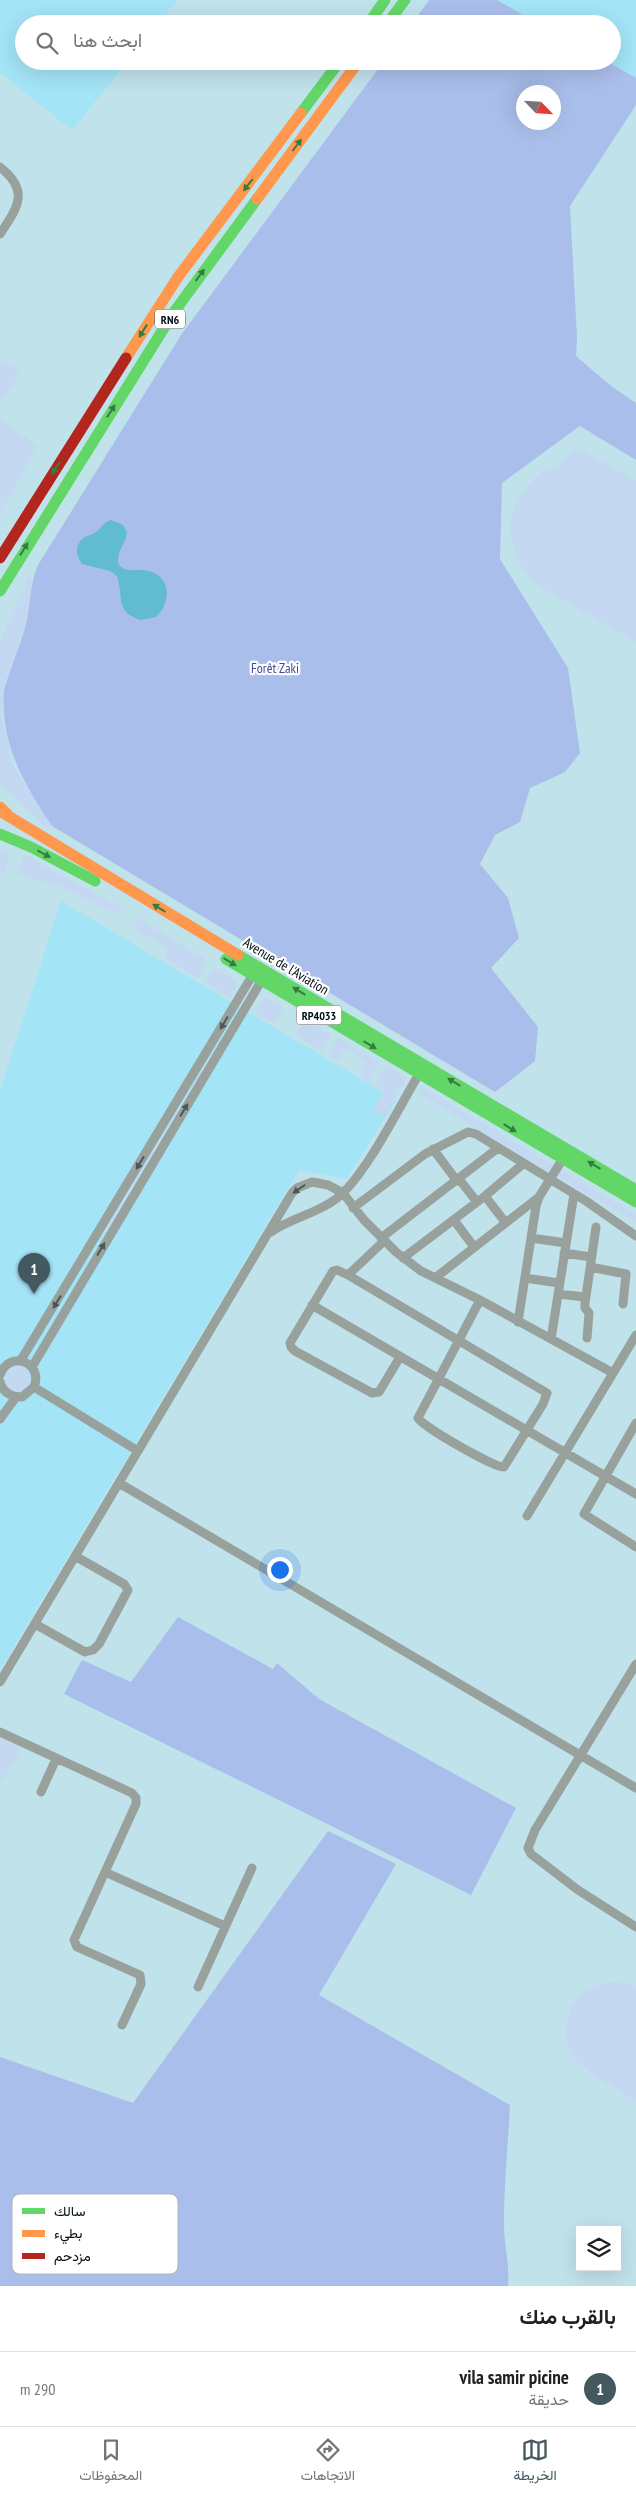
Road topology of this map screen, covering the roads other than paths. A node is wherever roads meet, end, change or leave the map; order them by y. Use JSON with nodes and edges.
{"nodes":[{"id":1,"x":386,"y":0,"type":"edge"},
{"id":2,"x":405,"y":0,"type":"edge"},
{"id":3,"x":375,"y":15,"type":"edge"},
{"id":4,"x":394,"y":15,"type":"edge"},
{"id":5,"x":333,"y":70,"type":"edge"},
{"id":6,"x":352,"y":70,"type":"edge"},
{"id":7,"x":0,"y":167,"type":"edge"},
{"id":8,"x":0,"y":234,"type":"edge"},
{"id":9,"x":0,"y":558,"type":"edge"},
{"id":10,"x":0,"y":591,"type":"edge"},
{"id":11,"x":3,"y":811,"type":"edge"},
{"id":12,"x":0,"y":834,"type":"edge"},
{"id":13,"x":260,"y":974,"type":"junction"},
{"id":14,"x":419,"y":1074,"type":"junction"},
{"id":15,"x":498,"y":1148,"type":"junction"},
{"id":16,"x":434,"y":1149,"type":"junction"},
{"id":17,"x":562,"y":1160,"type":"junction"},
{"id":18,"x":523,"y":1164,"type":"junction"},
{"id":19,"x":458,"y":1180,"type":"junction"},
{"id":20,"x":550,"y":1180,"type":"junction"},
{"id":21,"x":636,"y":1190,"type":"edge"},
{"id":22,"x":343,"y":1193,"type":"junction"},
{"id":23,"x":574,"y":1194,"type":"junction"},
{"id":24,"x":539,"y":1197,"type":"junction"},
{"id":25,"x":481,"y":1199,"type":"junction"},
{"id":26,"x":636,"y":1202,"type":"edge"},
{"id":27,"x":353,"y":1208,"type":"junction"},
{"id":28,"x":454,"y":1220,"type":"junction"},
{"id":29,"x":505,"y":1222,"type":"junction"},
{"id":30,"x":596,"y":1227,"type":"dead end"},
{"id":31,"x":267,"y":1235,"type":"junction"},
{"id":32,"x":636,"y":1236,"type":"edge"},
{"id":33,"x":531,"y":1238,"type":"junction"},
{"id":34,"x":383,"y":1240,"type":"junction"},
{"id":35,"x":566,"y":1243,"type":"junction"},
{"id":36,"x":474,"y":1247,"type":"junction"},
{"id":37,"x":564,"y":1253,"type":"junction"},
{"id":38,"x":591,"y":1257,"type":"junction"},
{"id":39,"x":402,"y":1258,"type":"junction"},
{"id":40,"x":590,"y":1267,"type":"junction"},
{"id":41,"x":348,"y":1275,"type":"junction"},
{"id":42,"x":435,"y":1278,"type":"junction"},
{"id":43,"x":525,"y":1278,"type":"junction"},
{"id":44,"x":559,"y":1283,"type":"junction"},
{"id":45,"x":558,"y":1294,"type":"junction"},
{"id":46,"x":585,"y":1297,"type":"junction"},
{"id":47,"x":480,"y":1300,"type":"junction"},
{"id":48,"x":623,"y":1304,"type":"dead end"},
{"id":49,"x":312,"y":1306,"type":"junction"},
{"id":50,"x":518,"y":1322,"type":"junction"},
{"id":51,"x":636,"y":1335,"type":"edge"},
{"id":52,"x":587,"y":1338,"type":"dead end"},
{"id":53,"x":551,"y":1339,"type":"junction"},
{"id":54,"x":460,"y":1341,"type":"junction"},
{"id":55,"x":632,"y":1351,"type":"edge"},
{"id":56,"x":400,"y":1356,"type":"junction"},
{"id":57,"x":21,"y":1360,"type":"junction"},
{"id":58,"x":32,"y":1366,"type":"junction"},
{"id":59,"x":1,"y":1371,"type":"edge"},
{"id":60,"x":613,"y":1373,"type":"junction"},
{"id":61,"x":439,"y":1378,"type":"junction"},
{"id":62,"x":1,"y":1387,"type":"edge"},
{"id":63,"x":34,"y":1387,"type":"junction"},
{"id":64,"x":16,"y":1397,"type":"junction"},
{"id":65,"x":0,"y":1419,"type":"edge"},
{"id":66,"x":636,"y":1422,"type":"edge"},
{"id":67,"x":527,"y":1430,"type":"junction"},
{"id":68,"x":138,"y":1450,"type":"junction"},
{"id":69,"x":567,"y":1452,"type":"junction"},
{"id":70,"x":604,"y":1476,"type":"junction"},
{"id":71,"x":119,"y":1483,"type":"junction"},
{"id":72,"x":636,"y":1494,"type":"edge"},
{"id":73,"x":527,"y":1516,"type":"dead end"},
{"id":74,"x":636,"y":1548,"type":"edge"},
{"id":75,"x":75,"y":1556,"type":"junction"},
{"id":76,"x":35,"y":1624,"type":"junction"},
{"id":77,"x":636,"y":1664,"type":"edge"},
{"id":78,"x":0,"y":1682,"type":"edge"},
{"id":79,"x":0,"y":1732,"type":"edge"},
{"id":80,"x":582,"y":1756,"type":"junction"},
{"id":81,"x":56,"y":1758,"type":"junction"},
{"id":82,"x":636,"y":1788,"type":"edge"},
{"id":83,"x":41,"y":1792,"type":"dead end"},
{"id":84,"x":252,"y":1868,"type":"dead end"},
{"id":85,"x":105,"y":1872,"type":"junction"},
{"id":86,"x":225,"y":1926,"type":"junction"},
{"id":87,"x":636,"y":1928,"type":"edge"},
{"id":88,"x":198,"y":1986,"type":"dead end"},
{"id":89,"x":122,"y":2025,"type":"dead end"}],
"edges":[{"from":1,"to":3,"type":"main road"},
{"from":2,"to":4,"type":"main road"},
{"from":5,"to":9,"type":"main road","number":"RN6","one_way":true},
{"from":10,"to":6,"type":"main road","number":"RN6","one_way":true},
{"from":7,"to":8,"type":"street"},
{"from":13,"to":11,"type":"main road","name":"Avenue de l'Aviation","number":"RP4033","one_way":true},
{"from":12,"to":13,"type":"main road","name":"Avenue de l'Aviation","number":"RP4033","one_way":true},
{"from":13,"to":14,"type":"main road","name":"Avenue de l'Aviation","number":"RP4033","one_way":true},
{"from":21,"to":13,"type":"main road","name":"Avenue de l'Aviation","number":"RP4033","one_way":true},
{"from":13,"to":57,"type":"street","one_way":true},
{"from":58,"to":13,"type":"street","one_way":true},
{"from":14,"to":17,"type":"main road","name":"Avenue de l'Aviation","number":"RP4033","one_way":true},
{"from":14,"to":22,"type":"street"},
{"from":15,"to":16,"type":"street"},
{"from":15,"to":18,"type":"street"},
{"from":15,"to":19,"type":"street"},
{"from":16,"to":19,"type":"street"},
{"from":16,"to":27,"type":"street"},
{"from":17,"to":20,"type":"street"},
{"from":17,"to":26,"type":"main road","name":"Avenue de l'Aviation","number":"RP4033"},
{"from":18,"to":20,"type":"street"},
{"from":18,"to":25,"type":"street"},
{"from":19,"to":25,"type":"street"},
{"from":19,"to":34,"type":"street"},
{"from":20,"to":23,"type":"street"},
{"from":20,"to":24,"type":"street"},
{"from":22,"to":27,"type":"street"},
{"from":22,"to":31,"type":"street"},
{"from":22,"to":31,"type":"street","one_way":true},
{"from":23,"to":32,"type":"street"},
{"from":23,"to":35,"type":"street"},
{"from":24,"to":29,"type":"street"},
{"from":24,"to":33,"type":"street"},
{"from":25,"to":28,"type":"street"},
{"from":25,"to":29,"type":"street"},
{"from":27,"to":34,"type":"street"},
{"from":28,"to":36,"type":"street"},
{"from":28,"to":39,"type":"street"},
{"from":29,"to":36,"type":"street"},
{"from":30,"to":38,"type":"street"},
{"from":31,"to":68,"type":"street"},
{"from":33,"to":35,"type":"street"},
{"from":33,"to":43,"type":"street"},
{"from":34,"to":39,"type":"street"},
{"from":34,"to":41,"type":"street"},
{"from":35,"to":37,"type":"street"},
{"from":36,"to":42,"type":"street"},
{"from":37,"to":38,"type":"street"},
{"from":37,"to":44,"type":"street"},
{"from":38,"to":40,"type":"street"},
{"from":39,"to":42,"type":"street"},
{"from":40,"to":46,"type":"street"},
{"from":40,"to":48,"type":"street"},
{"from":41,"to":49,"type":"street"},
{"from":41,"to":54,"type":"street"},
{"from":42,"to":47,"type":"street"},
{"from":43,"to":44,"type":"street"},
{"from":43,"to":50,"type":"street"},
{"from":44,"to":45,"type":"street"},
{"from":45,"to":46,"type":"street"},
{"from":45,"to":53,"type":"street"},
{"from":46,"to":52,"type":"street"},
{"from":47,"to":50,"type":"street"},
{"from":47,"to":54,"type":"street"},
{"from":49,"to":56,"type":"street"},
{"from":49,"to":56,"type":"street"},
{"from":50,"to":53,"type":"street"},
{"from":51,"to":55,"type":"street"},
{"from":53,"to":60,"type":"street"},
{"from":54,"to":61,"type":"street"},
{"from":54,"to":67,"type":"street"},
{"from":55,"to":60,"type":"street"},
{"from":56,"to":61,"type":"street"},
{"from":57,"to":58,"type":"street"},
{"from":57,"to":59,"type":"street"},
{"from":58,"to":63,"type":"street"},
{"from":60,"to":69,"type":"street"},
{"from":61,"to":67,"type":"street"},
{"from":61,"to":67,"type":"street"},
{"from":62,"to":64,"type":"street"},
{"from":63,"to":64,"type":"street"},
{"from":63,"to":68,"type":"street"},
{"from":64,"to":65,"type":"street"},
{"from":66,"to":70,"type":"street"},
{"from":67,"to":69,"type":"street"},
{"from":68,"to":71,"type":"street"},
{"from":69,"to":70,"type":"street"},
{"from":69,"to":73,"type":"street"},
{"from":70,"to":72,"type":"street"},
{"from":70,"to":74,"type":"street"},
{"from":71,"to":75,"type":"street"},
{"from":71,"to":80,"type":"street"},
{"from":75,"to":76,"type":"street"},
{"from":75,"to":76,"type":"street"},
{"from":76,"to":78,"type":"street"},
{"from":77,"to":80,"type":"street"},
{"from":79,"to":81,"type":"street"},
{"from":80,"to":82,"type":"street"},
{"from":80,"to":87,"type":"street"},
{"from":81,"to":83,"type":"street"},
{"from":81,"to":85,"type":"street"},
{"from":84,"to":86,"type":"street"},
{"from":85,"to":86,"type":"street"},
{"from":85,"to":89,"type":"street"},
{"from":86,"to":88,"type":"street"}]}
